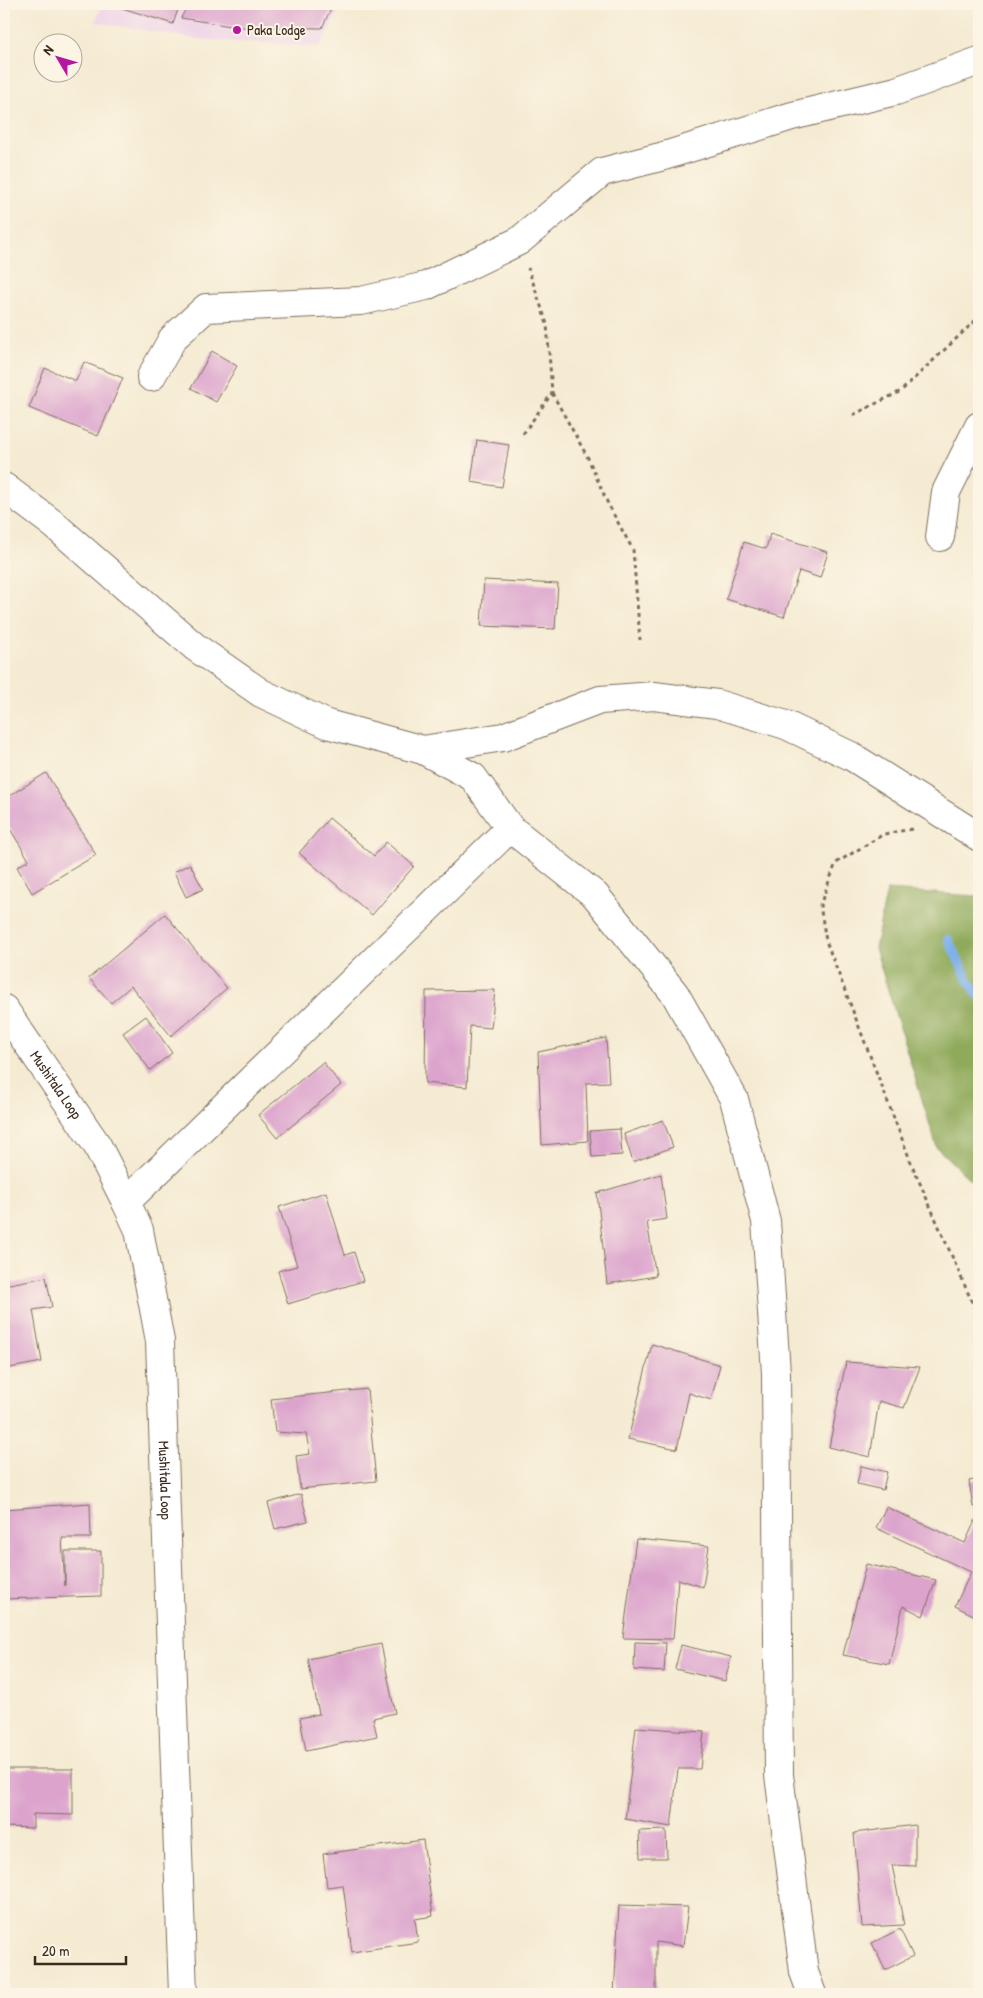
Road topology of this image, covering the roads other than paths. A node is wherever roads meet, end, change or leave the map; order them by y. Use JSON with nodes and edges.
{"nodes":[{"id":1,"x":979,"y":61,"type":"edge"},
{"id":2,"x":151,"y":377,"type":"dead end"},
{"id":3,"x":979,"y":426,"type":"edge"},
{"id":4,"x":4,"y":487,"type":"edge"},
{"id":5,"x":940,"y":537,"type":"dead end"},
{"id":6,"x":423,"y":750,"type":"junction"},
{"id":7,"x":510,"y":828,"type":"junction"},
{"id":8,"x":979,"y":837,"type":"edge"},
{"id":9,"x":4,"y":1009,"type":"edge"},
{"id":10,"x":126,"y":1202,"type":"junction"},
{"id":11,"x":183,"y":1994,"type":"edge"},
{"id":12,"x":812,"y":1994,"type":"edge"}],
"edges":[{"from":1,"to":2,"type":"street"},
{"from":3,"to":5,"type":"street"},
{"from":4,"to":6,"type":"street"},
{"from":6,"to":7,"type":"street"},
{"from":6,"to":8,"type":"street"},
{"from":7,"to":10,"type":"street"},
{"from":7,"to":12,"type":"street"},
{"from":9,"to":10,"type":"street","name":"Mushitala Loop"},
{"from":10,"to":11,"type":"street","name":"Mushitala Loop"}]}
